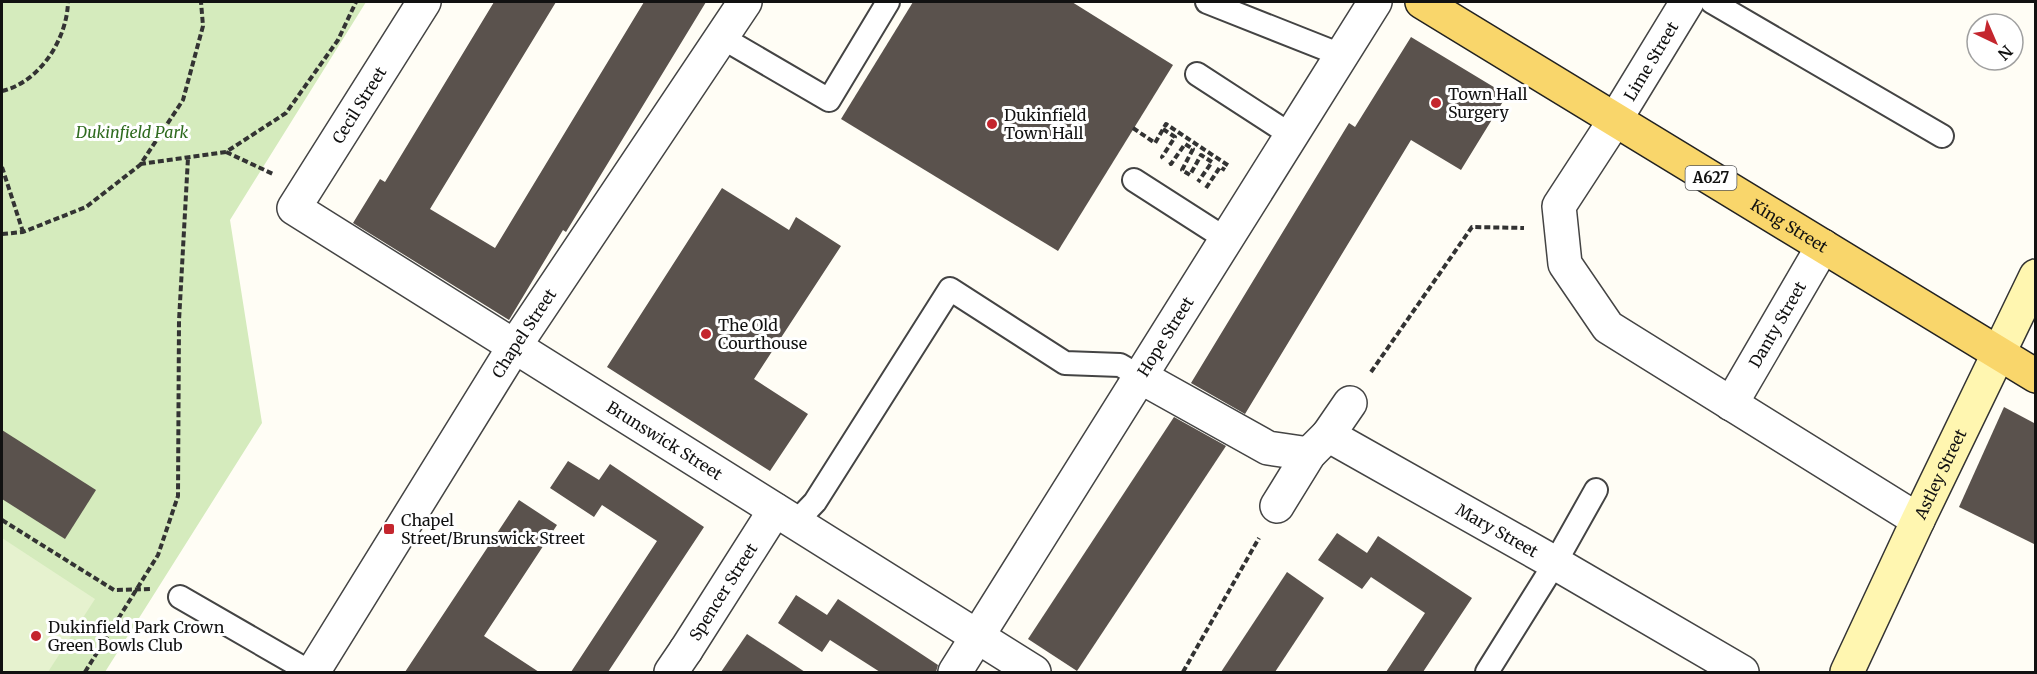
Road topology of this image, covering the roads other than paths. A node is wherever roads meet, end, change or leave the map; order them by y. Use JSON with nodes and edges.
{"nodes":[{"id":1,"x":424,"y":2,"type":"edge"},
{"id":2,"x":745,"y":2,"type":"edge"},
{"id":3,"x":888,"y":2,"type":"edge"},
{"id":4,"x":1207,"y":2,"type":"edge"},
{"id":5,"x":1375,"y":2,"type":"edge"},
{"id":6,"x":1422,"y":2,"type":"edge"},
{"id":7,"x":1687,"y":2,"type":"edge"},
{"id":8,"x":1712,"y":2,"type":"edge"},
{"id":9,"x":721,"y":37,"type":"junction"},
{"id":10,"x":1341,"y":56,"type":"junction"},
{"id":11,"x":1197,"y":74,"type":"dead end"},
{"id":12,"x":1615,"y":120,"type":"junction"},
{"id":13,"x":1291,"y":135,"type":"junction"},
{"id":14,"x":1942,"y":136,"type":"dead end"},
{"id":15,"x":1134,"y":180,"type":"dead end"},
{"id":16,"x":300,"y":200,"type":"joint"},
{"id":17,"x":1226,"y":239,"type":"junction"},
{"id":18,"x":1823,"y":246,"type":"junction"},
{"id":19,"x":2036,"y":276,"type":"edge"},
{"id":20,"x":514,"y":347,"type":"junction"},
{"id":21,"x":2000,"y":353,"type":"junction"},
{"id":22,"x":1139,"y":376,"type":"junction"},
{"id":23,"x":2036,"y":376,"type":"edge"},
{"id":24,"x":1350,"y":403,"type":"road end"},
{"id":25,"x":1731,"y":404,"type":"junction"},
{"id":26,"x":1318,"y":445,"type":"junction"},
{"id":27,"x":1596,"y":489,"type":"dead end"},
{"id":28,"x":1277,"y":506,"type":"road end"},
{"id":29,"x":785,"y":517,"type":"junction"},
{"id":30,"x":1918,"y":520,"type":"junction"},
{"id":31,"x":1555,"y":563,"type":"junction"},
{"id":32,"x":180,"y":597,"type":"road end"},
{"id":33,"x":976,"y":636,"type":"junction"},
{"id":34,"x":679,"y":661,"type":"edge"},
{"id":35,"x":311,"y":672,"type":"edge"},
{"id":36,"x":955,"y":672,"type":"edge"},
{"id":37,"x":1034,"y":672,"type":"edge"},
{"id":38,"x":1487,"y":672,"type":"edge"},
{"id":39,"x":1742,"y":672,"type":"edge"},
{"id":40,"x":1847,"y":672,"type":"edge"}],
"edges":[{"from":1,"to":16,"type":"street","name":"Cecil Street"},
{"from":2,"to":9,"type":"street","name":"Chapel Street"},
{"from":3,"to":9,"type":"lane"},
{"from":4,"to":10,"type":"lane"},
{"from":5,"to":10,"type":"street","name":"Hope Street"},
{"from":6,"to":12,"type":"main road","name":"King Street","number":"A627"},
{"from":7,"to":12,"type":"street","name":"Lime Street"},
{"from":8,"to":14,"type":"lane"},
{"from":9,"to":20,"type":"street","name":"Chapel Street"},
{"from":10,"to":13,"type":"street","name":"Hope Street"},
{"from":11,"to":13,"type":"lane"},
{"from":12,"to":18,"type":"main road","name":"King Street","number":"A627"},
{"from":12,"to":25,"type":"street","name":"Lime Street"},
{"from":13,"to":17,"type":"street","name":"Hope Street"},
{"from":15,"to":17,"type":"lane"},
{"from":16,"to":20,"type":"street","name":"Brunswick Street"},
{"from":17,"to":22,"type":"street","name":"Hope Street"},
{"from":18,"to":21,"type":"main road","name":"King Street","number":"A627"},
{"from":18,"to":25,"type":"street","name":"Danty Street"},
{"from":19,"to":21,"type":"main road","name":"Astley Street"},
{"from":20,"to":29,"type":"street","name":"Brunswick Street"},
{"from":20,"to":35,"type":"street","name":"Chapel Street"},
{"from":21,"to":23,"type":"main road","name":"King Street","number":"A627"},
{"from":21,"to":30,"type":"main road","name":"Astley Street"},
{"from":22,"to":26,"type":"street"},
{"from":22,"to":29,"type":"lane"},
{"from":22,"to":33,"type":"street","name":"Hope Street"},
{"from":24,"to":26,"type":"street"},
{"from":25,"to":30,"type":"street","name":"Lime Street"},
{"from":26,"to":28,"type":"street"},
{"from":26,"to":31,"type":"street","name":"Mary Street"},
{"from":27,"to":31,"type":"lane"},
{"from":29,"to":33,"type":"street","name":"Brunswick Street"},
{"from":29,"to":34,"type":"street","name":"Spencer Street"},
{"from":30,"to":40,"type":"main road","name":"Astley Street"},
{"from":31,"to":38,"type":"lane"},
{"from":31,"to":39,"type":"street","name":"Mary Street"},
{"from":32,"to":35,"type":"lane"},
{"from":33,"to":36,"type":"street","name":"Hope Street"},
{"from":33,"to":37,"type":"street","name":"Brunswick Street"}]}
